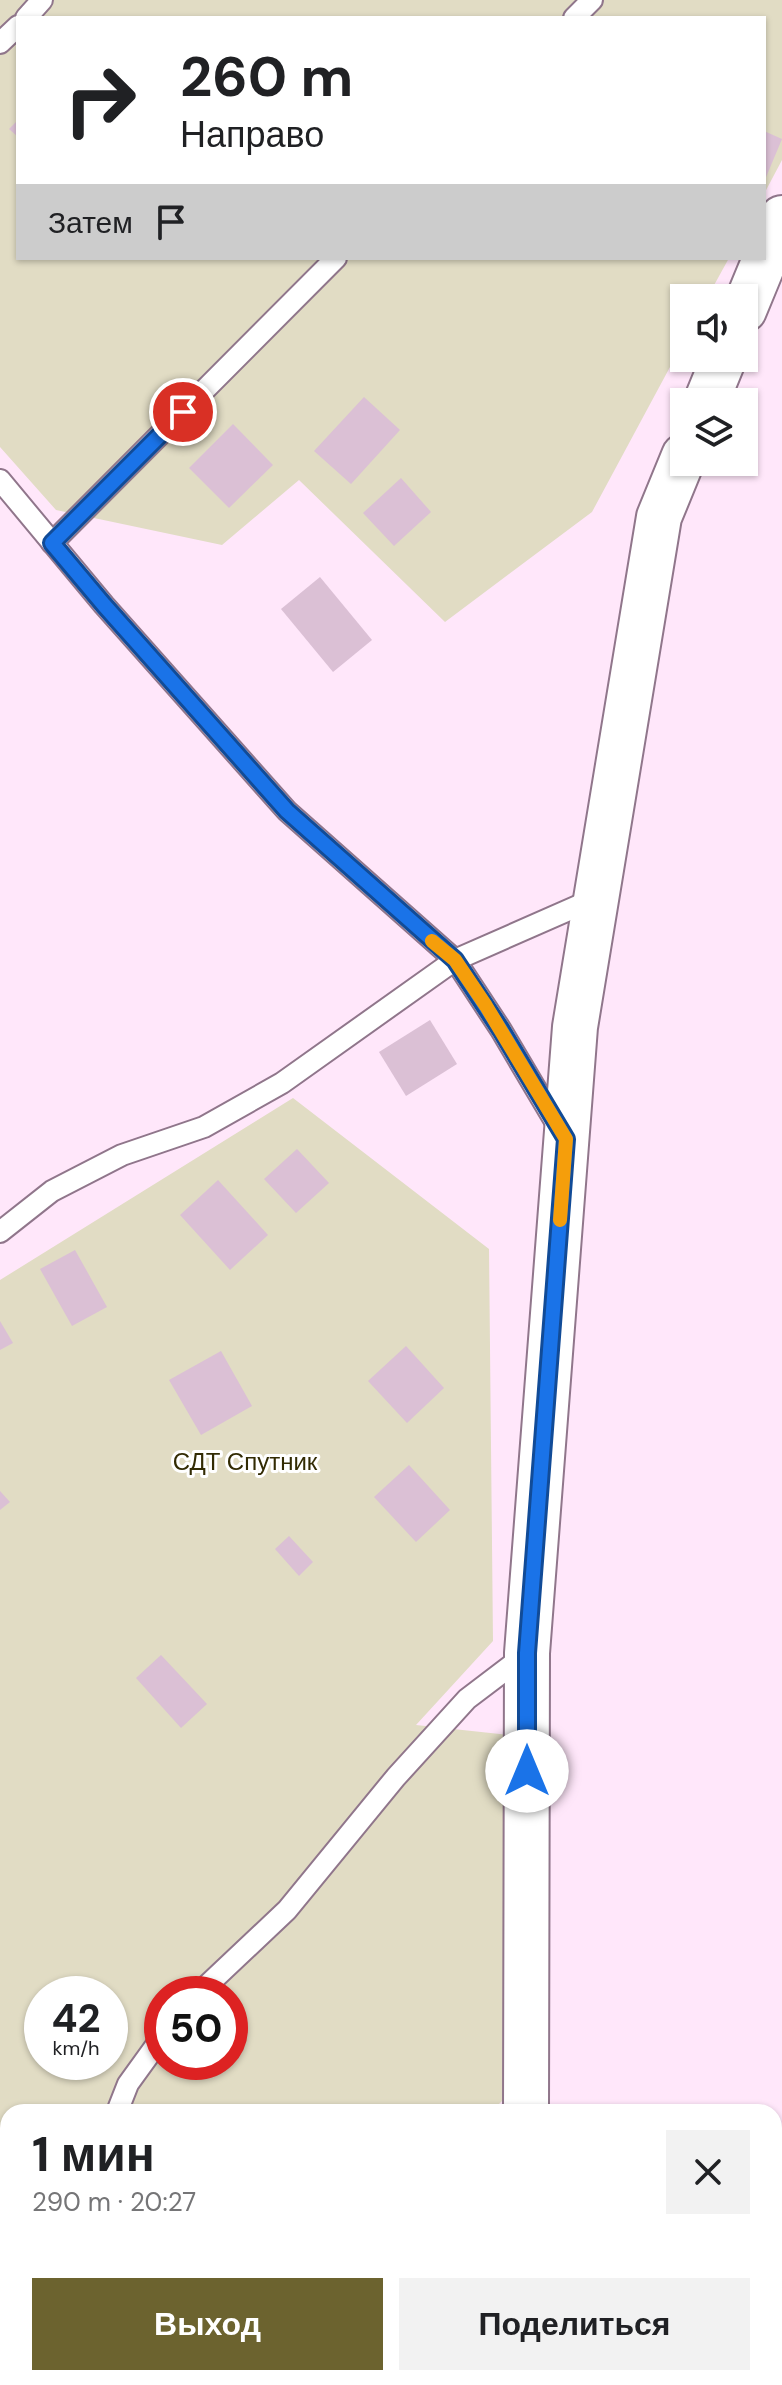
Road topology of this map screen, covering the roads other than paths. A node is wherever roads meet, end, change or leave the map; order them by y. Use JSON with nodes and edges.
{"nodes":[{"id":1,"x":42,"y":0,"type":"edge"},
{"id":2,"x":592,"y":0,"type":"edge"},
{"id":3,"x":28,"y":16,"type":"edge"},
{"id":4,"x":576,"y":16,"type":"edge"},
{"id":5,"x":16,"y":28,"type":"edge"},
{"id":6,"x":0,"y":43,"type":"edge"},
{"id":7,"x":782,"y":218,"type":"edge"},
{"id":8,"x":766,"y":257,"type":"edge"},
{"id":9,"x":334,"y":260,"type":"edge"},
{"id":10,"x":765,"y":260,"type":"edge"},
{"id":11,"x":755,"y":284,"type":"edge"},
{"id":12,"x":676,"y":476,"type":"edge"},
{"id":13,"x":0,"y":480,"type":"edge"},
{"id":14,"x":52,"y":543,"type":"junction"},
{"id":15,"x":596,"y":898,"type":"junction"},
{"id":16,"x":455,"y":960,"type":"junction"},
{"id":17,"x":566,"y":1139,"type":"junction"},
{"id":18,"x":0,"y":1232,"type":"edge"},
{"id":19,"x":527,"y":1653,"type":"junction"},
{"id":20,"x":217,"y":1976,"type":"edge"},
{"id":21,"x":144,"y":2062,"type":"edge"},
{"id":22,"x":120,"y":2104,"type":"edge"},
{"id":23,"x":526,"y":2104,"type":"edge"}],
"edges":[{"from":1,"to":3,"type":"lane"},
{"from":2,"to":4,"type":"lane"},
{"from":5,"to":6,"type":"lane"},
{"from":7,"to":8,"type":"main road"},
{"from":9,"to":14,"type":"lane"},
{"from":10,"to":11,"type":"main road"},
{"from":12,"to":15,"type":"main road"},
{"from":13,"to":14,"type":"lane"},
{"from":14,"to":16,"type":"lane"},
{"from":15,"to":16,"type":"lane"},
{"from":15,"to":17,"type":"main road"},
{"from":16,"to":17,"type":"lane"},
{"from":16,"to":18,"type":"lane"},
{"from":17,"to":19,"type":"main road"},
{"from":19,"to":20,"type":"lane"},
{"from":19,"to":23,"type":"main road"},
{"from":21,"to":22,"type":"lane"}]}
